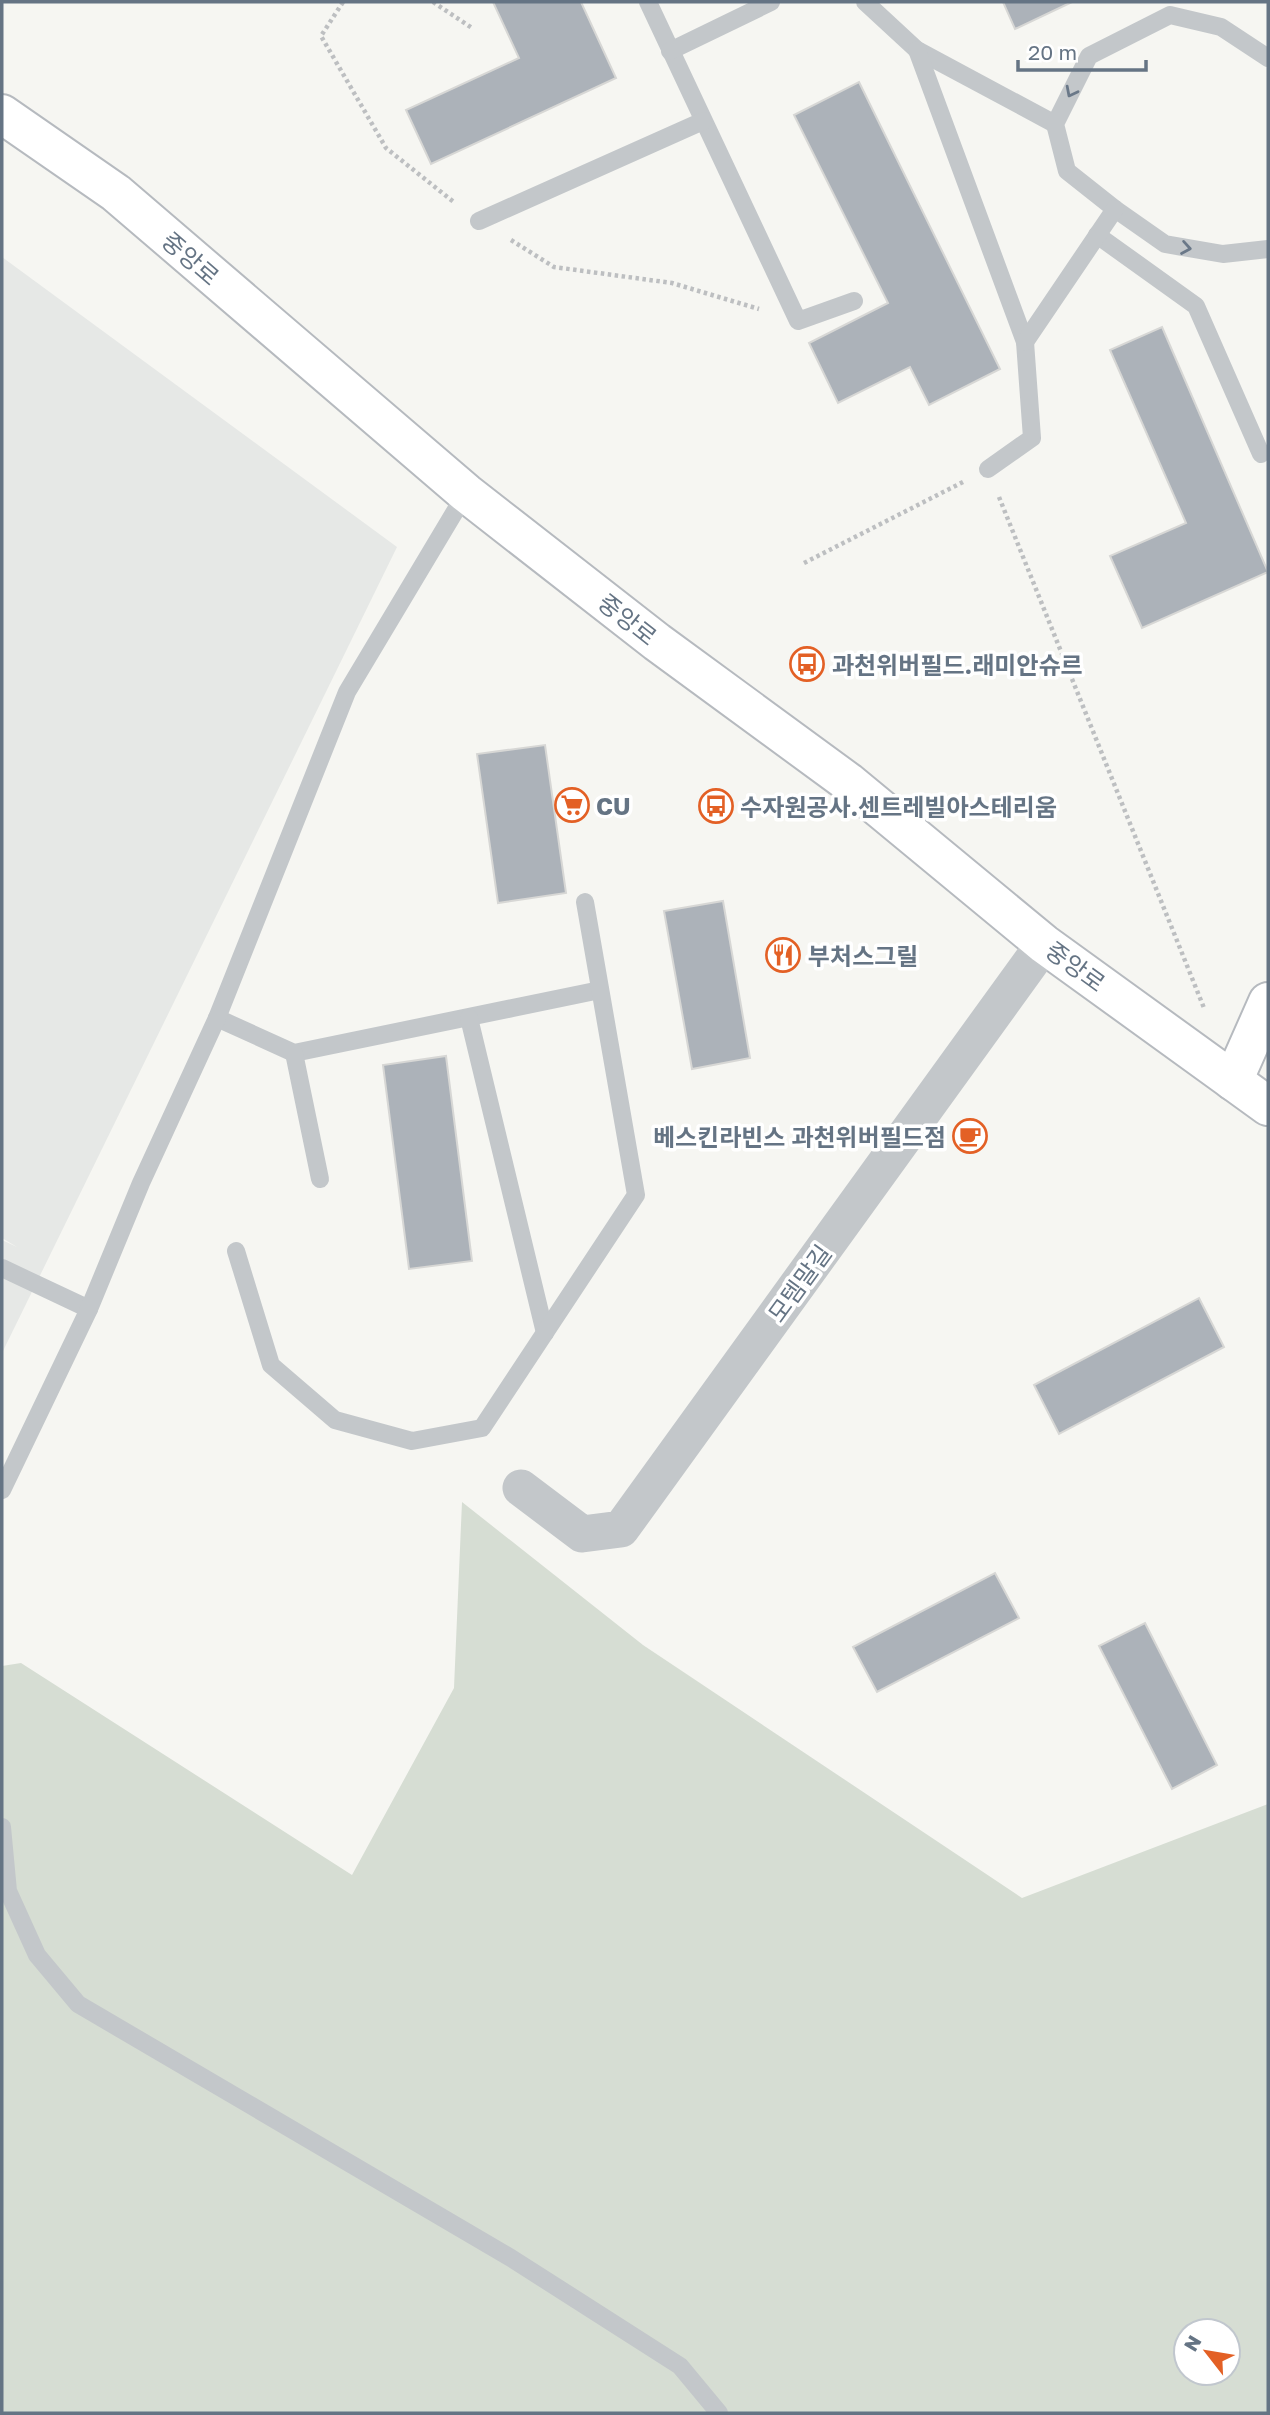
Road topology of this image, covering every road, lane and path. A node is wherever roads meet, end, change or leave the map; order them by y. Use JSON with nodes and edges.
{"nodes":[{"id":1,"x":433,"y":2,"type":"edge"},
{"id":2,"x":648,"y":2,"type":"edge"},
{"id":3,"x":771,"y":2,"type":"edge"},
{"id":4,"x":865,"y":2,"type":"edge"},
{"id":5,"x":472,"y":28,"type":"dead end"},
{"id":6,"x":917,"y":50,"type":"junction"},
{"id":7,"x":670,"y":51,"type":"junction"},
{"id":8,"x":1268,"y":58,"type":"edge"},
{"id":9,"x":2,"y":114,"type":"edge"},
{"id":10,"x":703,"y":121,"type":"junction"},
{"id":11,"x":1055,"y":124,"type":"junction"},
{"id":12,"x":1115,"y":209,"type":"junction"},
{"id":13,"x":480,"y":220,"type":"dead end"},
{"id":14,"x":1097,"y":235,"type":"junction"},
{"id":15,"x":1268,"y":249,"type":"edge"},
{"id":16,"x":855,"y":301,"type":"dead end"},
{"id":17,"x":1025,"y":342,"type":"junction"},
{"id":18,"x":1261,"y":454,"type":"dead end"},
{"id":19,"x":988,"y":469,"type":"junction"},
{"id":20,"x":466,"y":493,"type":"junction"},
{"id":21,"x":804,"y":563,"type":"dead end"},
{"id":22,"x":584,"y":902,"type":"dead end"},
{"id":23,"x":1044,"y":944,"type":"junction"},
{"id":24,"x":600,"y":990,"type":"junction"},
{"id":25,"x":1268,"y":1002,"type":"edge"},
{"id":26,"x":1208,"y":1017,"type":"dead end"},
{"id":27,"x":217,"y":1018,"type":"junction"},
{"id":28,"x":469,"y":1018,"type":"junction"},
{"id":29,"x":295,"y":1053,"type":"junction"},
{"id":30,"x":1233,"y":1081,"type":"junction"},
{"id":31,"x":1268,"y":1105,"type":"edge"},
{"id":32,"x":320,"y":1179,"type":"dead end"},
{"id":33,"x":236,"y":1251,"type":"dead end"},
{"id":34,"x":2,"y":1268,"type":"edge"},
{"id":35,"x":89,"y":1309,"type":"junction"},
{"id":36,"x":545,"y":1333,"type":"junction"},
{"id":37,"x":521,"y":1488,"type":"dead end"},
{"id":38,"x":2,"y":1490,"type":"edge"},
{"id":39,"x":2,"y":1827,"type":"edge"},
{"id":40,"x":719,"y":2413,"type":"edge"}],
"edges":[{"from":1,"to":5,"type":"path"},
{"from":2,"to":7,"type":"lane"},
{"from":3,"to":7,"type":"lane"},
{"from":4,"to":6,"type":"lane"},
{"from":6,"to":11,"type":"lane"},
{"from":6,"to":17,"type":"lane"},
{"from":7,"to":10,"type":"lane"},
{"from":8,"to":11,"type":"lane","one_way":true},
{"from":9,"to":20,"type":"street","name":"중앙로"},
{"from":10,"to":13,"type":"lane"},
{"from":10,"to":16,"type":"lane"},
{"from":11,"to":12,"type":"lane"},
{"from":12,"to":14,"type":"lane"},
{"from":12,"to":15,"type":"lane","one_way":true},
{"from":14,"to":17,"type":"lane"},
{"from":14,"to":18,"type":"lane"},
{"from":17,"to":19,"type":"lane"},
{"from":19,"to":21,"type":"path"},
{"from":19,"to":26,"type":"path"},
{"from":20,"to":23,"type":"street","name":"중앙로"},
{"from":20,"to":27,"type":"lane"},
{"from":22,"to":24,"type":"lane"},
{"from":23,"to":30,"type":"street","name":"중앙로"},
{"from":23,"to":37,"type":"street","name":"모템말길"},
{"from":24,"to":28,"type":"lane"},
{"from":24,"to":36,"type":"lane"},
{"from":25,"to":30,"type":"street"},
{"from":27,"to":29,"type":"lane"},
{"from":27,"to":35,"type":"lane"},
{"from":28,"to":29,"type":"lane"},
{"from":28,"to":36,"type":"lane"},
{"from":29,"to":32,"type":"lane"},
{"from":30,"to":31,"type":"street","name":"중앙로"},
{"from":33,"to":36,"type":"lane"},
{"from":34,"to":35,"type":"lane"},
{"from":35,"to":38,"type":"lane"},
{"from":39,"to":40,"type":"lane"}]}
